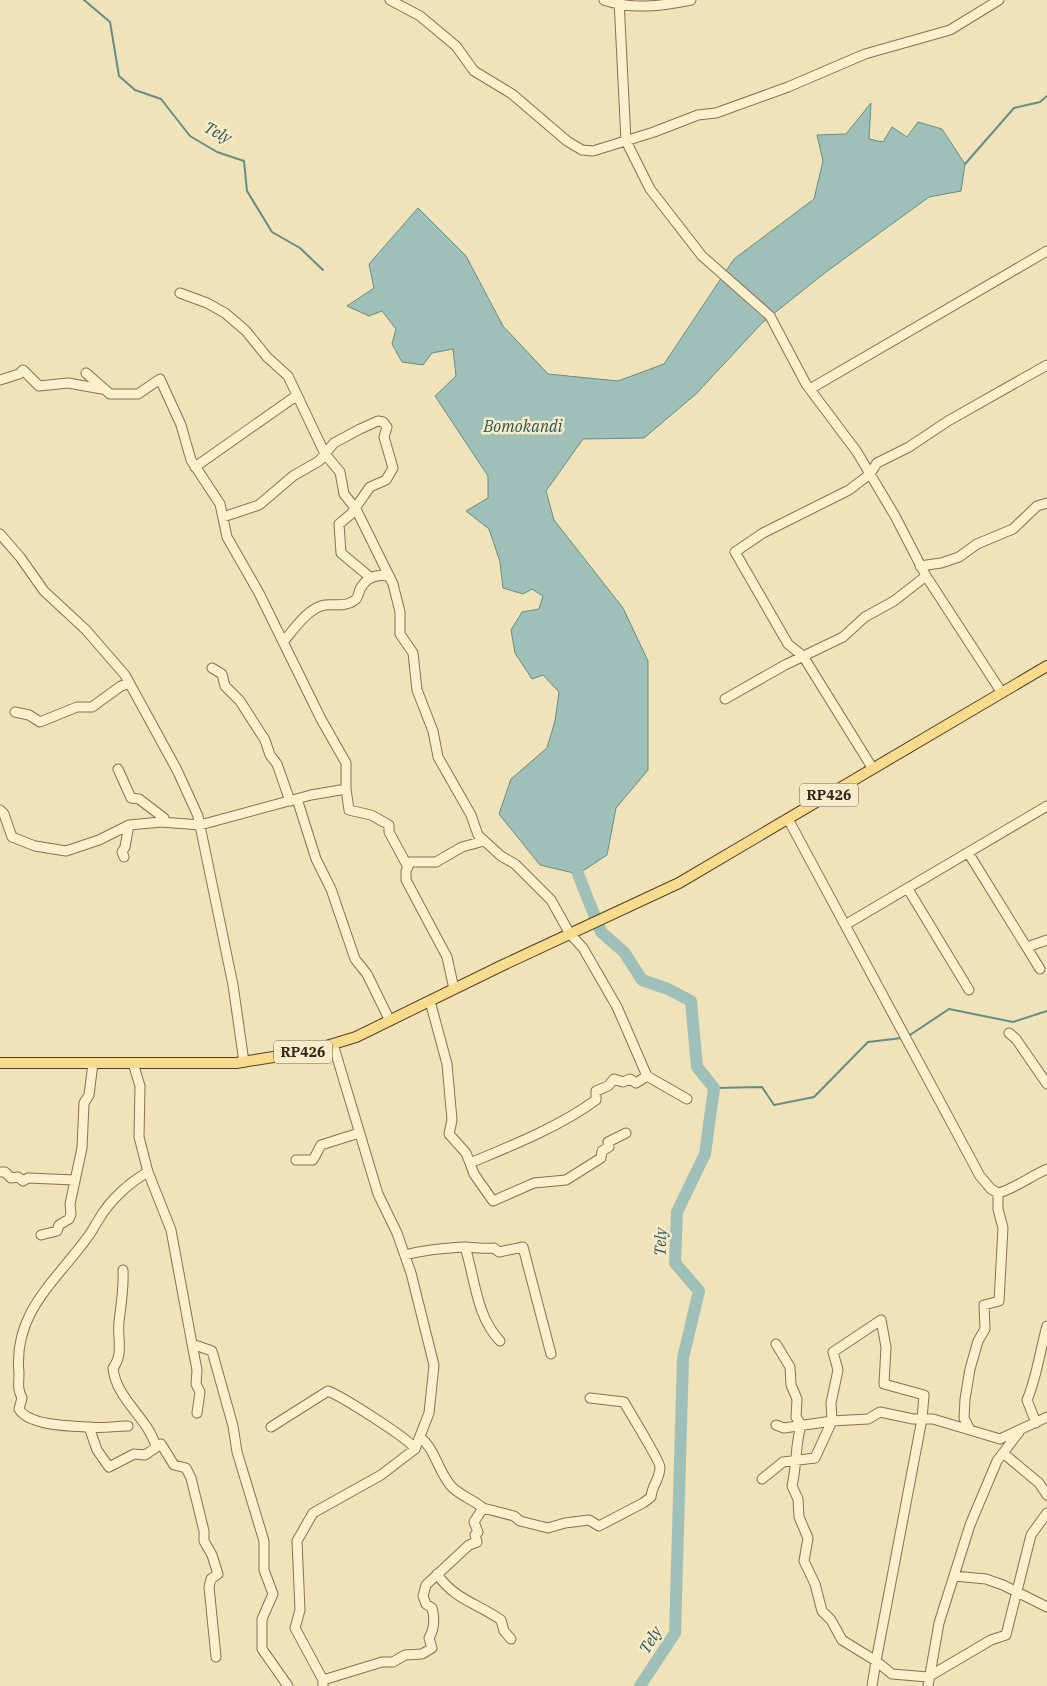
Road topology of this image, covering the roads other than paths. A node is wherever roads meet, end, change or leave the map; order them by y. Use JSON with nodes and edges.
{"nodes":[{"id":1,"x":390,"y":0,"type":"edge"},
{"id":2,"x":604,"y":0,"type":"edge"},
{"id":3,"x":691,"y":0,"type":"edge"},
{"id":4,"x":999,"y":0,"type":"edge"},
{"id":5,"x":620,"y":3,"type":"edge"},
{"id":6,"x":626,"y":141,"type":"junction"},
{"id":7,"x":1047,"y":250,"type":"edge"},
{"id":8,"x":180,"y":293,"type":"dead end"},
{"id":9,"x":1047,"y":365,"type":"edge"},
{"id":10,"x":86,"y":373,"type":"dead end"},
{"id":11,"x":0,"y":380,"type":"edge"},
{"id":12,"x":104,"y":389,"type":"junction"},
{"id":13,"x":810,"y":389,"type":"junction"},
{"id":14,"x":296,"y":396,"type":"junction"},
{"id":15,"x":325,"y":454,"type":"junction"},
{"id":16,"x":195,"y":466,"type":"junction"},
{"id":17,"x":870,"y":474,"type":"junction"},
{"id":18,"x":1047,"y":503,"type":"edge"},
{"id":19,"x":356,"y":509,"type":"junction"},
{"id":20,"x":223,"y":517,"type":"junction"},
{"id":21,"x":0,"y":534,"type":"edge"},
{"id":22,"x":920,"y":566,"type":"junction"},
{"id":23,"x":926,"y":576,"type":"junction"},
{"id":24,"x":390,"y":577,"type":"junction"},
{"id":25,"x":370,"y":578,"type":"junction"},
{"id":26,"x":284,"y":641,"type":"junction"},
{"id":27,"x":803,"y":656,"type":"junction"},
{"id":28,"x":1047,"y":666,"type":"edge"},
{"id":29,"x":212,"y":668,"type":"dead end"},
{"id":30,"x":129,"y":683,"type":"junction"},
{"id":31,"x":1002,"y":693,"type":"junction"},
{"id":32,"x":725,"y":699,"type":"dead end"},
{"id":33,"x":15,"y":712,"type":"dead end"},
{"id":34,"x":118,"y":769,"type":"dead end"},
{"id":35,"x":873,"y":769,"type":"junction"},
{"id":36,"x":346,"y":789,"type":"junction"},
{"id":37,"x":293,"y":800,"type":"junction"},
{"id":38,"x":1047,"y":806,"type":"edge"},
{"id":39,"x":0,"y":810,"type":"edge"},
{"id":40,"x":788,"y":819,"type":"junction"},
{"id":41,"x":161,"y":822,"type":"junction"},
{"id":42,"x":129,"y":824,"type":"junction"},
{"id":43,"x":200,"y":826,"type":"junction"},
{"id":44,"x":484,"y":841,"type":"junction"},
{"id":45,"x":969,"y":854,"type":"junction"},
{"id":46,"x":124,"y":857,"type":"dead end"},
{"id":47,"x":408,"y":867,"type":"junction"},
{"id":48,"x":908,"y":889,"type":"junction"},
{"id":49,"x":845,"y":925,"type":"junction"},
{"id":50,"x":570,"y":934,"type":"junction"},
{"id":51,"x":1047,"y":940,"type":"edge"},
{"id":52,"x":1027,"y":947,"type":"junction"},
{"id":53,"x":1040,"y":969,"type":"dead end"},
{"id":54,"x":454,"y":989,"type":"junction"},
{"id":55,"x":968,"y":990,"type":"dead end"},
{"id":56,"x":430,"y":1001,"type":"junction"},
{"id":57,"x":390,"y":1020,"type":"junction"},
{"id":58,"x":1009,"y":1033,"type":"dead end"},
{"id":59,"x":333,"y":1044,"type":"junction"},
{"id":60,"x":244,"y":1062,"type":"junction"},
{"id":61,"x":0,"y":1063,"type":"edge"},
{"id":62,"x":93,"y":1063,"type":"junction"},
{"id":63,"x":133,"y":1063,"type":"junction"},
{"id":64,"x":647,"y":1076,"type":"junction"},
{"id":65,"x":1047,"y":1084,"type":"edge"},
{"id":66,"x":686,"y":1099,"type":"dead end"},
{"id":67,"x":359,"y":1133,"type":"junction"},
{"id":68,"x":626,"y":1133,"type":"dead end"},
{"id":69,"x":296,"y":1160,"type":"dead end"},
{"id":70,"x":470,"y":1163,"type":"junction"},
{"id":71,"x":1047,"y":1169,"type":"edge"},
{"id":72,"x":0,"y":1172,"type":"edge"},
{"id":73,"x":148,"y":1172,"type":"junction"},
{"id":74,"x":75,"y":1180,"type":"junction"},
{"id":75,"x":998,"y":1193,"type":"junction"},
{"id":76,"x":41,"y":1235,"type":"dead end"},
{"id":77,"x":465,"y":1247,"type":"junction"},
{"id":78,"x":405,"y":1255,"type":"junction"},
{"id":79,"x":123,"y":1270,"type":"dead end"},
{"id":80,"x":1047,"y":1326,"type":"edge"},
{"id":81,"x":500,"y":1341,"type":"dead end"},
{"id":82,"x":192,"y":1344,"type":"junction"},
{"id":83,"x":776,"y":1344,"type":"dead end"},
{"id":84,"x":551,"y":1354,"type":"dead end"},
{"id":85,"x":590,"y":1398,"type":"dead end"},
{"id":86,"x":197,"y":1413,"type":"dead end"},
{"id":87,"x":1047,"y":1417,"type":"edge"},
{"id":88,"x":922,"y":1419,"type":"junction"},
{"id":89,"x":832,"y":1421,"type":"junction"},
{"id":90,"x":1036,"y":1423,"type":"junction"},
{"id":91,"x":801,"y":1425,"type":"junction"},
{"id":92,"x":128,"y":1426,"type":"dead end"},
{"id":93,"x":776,"y":1426,"type":"dead end"},
{"id":94,"x":89,"y":1427,"type":"junction"},
{"id":95,"x":271,"y":1427,"type":"dead end"},
{"id":96,"x":969,"y":1428,"type":"junction"},
{"id":97,"x":1019,"y":1432,"type":"junction"},
{"id":98,"x":420,"y":1438,"type":"junction"},
{"id":99,"x":156,"y":1446,"type":"junction"},
{"id":100,"x":415,"y":1449,"type":"junction"},
{"id":101,"x":1003,"y":1453,"type":"junction"},
{"id":102,"x":796,"y":1461,"type":"junction"},
{"id":103,"x":762,"y":1480,"type":"dead end"},
{"id":104,"x":1047,"y":1495,"type":"edge"},
{"id":105,"x":483,"y":1508,"type":"junction"},
{"id":106,"x":1047,"y":1513,"type":"edge"},
{"id":107,"x":437,"y":1574,"type":"junction"},
{"id":108,"x":954,"y":1576,"type":"junction"},
{"id":109,"x":1017,"y":1592,"type":"junction"},
{"id":110,"x":1047,"y":1607,"type":"edge"},
{"id":111,"x":511,"y":1640,"type":"dead end"},
{"id":112,"x":216,"y":1657,"type":"dead end"},
{"id":113,"x":876,"y":1661,"type":"junction"},
{"id":114,"x":928,"y":1682,"type":"edge"},
{"id":115,"x":323,"y":1683,"type":"edge"},
{"id":116,"x":288,"y":1686,"type":"edge"},
{"id":117,"x":872,"y":1686,"type":"edge"}],
"edges":[{"from":1,"to":6,"type":"street"},
{"from":2,"to":5,"type":"street"},
{"from":3,"to":5,"type":"street"},
{"from":4,"to":6,"type":"street"},
{"from":5,"to":6,"type":"street"},
{"from":6,"to":13,"type":"street"},
{"from":7,"to":13,"type":"street"},
{"from":8,"to":14,"type":"street"},
{"from":9,"to":17,"type":"street"},
{"from":10,"to":12,"type":"street"},
{"from":11,"to":12,"type":"street"},
{"from":12,"to":16,"type":"street"},
{"from":13,"to":17,"type":"street"},
{"from":14,"to":15,"type":"street"},
{"from":14,"to":16,"type":"street"},
{"from":15,"to":19,"type":"street"},
{"from":15,"to":19,"type":"street"},
{"from":15,"to":20,"type":"street"},
{"from":16,"to":20,"type":"street"},
{"from":17,"to":22,"type":"street"},
{"from":17,"to":27,"type":"street"},
{"from":18,"to":22,"type":"street"},
{"from":19,"to":24,"type":"street"},
{"from":19,"to":25,"type":"street"},
{"from":20,"to":26,"type":"street"},
{"from":21,"to":30,"type":"street"},
{"from":22,"to":23,"type":"street"},
{"from":23,"to":27,"type":"street"},
{"from":23,"to":31,"type":"street"},
{"from":24,"to":25,"type":"street"},
{"from":24,"to":44,"type":"street"},
{"from":25,"to":26,"type":"street"},
{"from":26,"to":36,"type":"street"},
{"from":27,"to":32,"type":"street"},
{"from":27,"to":35,"type":"street"},
{"from":28,"to":31,"type":"main road","number":"RP426"},
{"from":29,"to":37,"type":"street"},
{"from":30,"to":33,"type":"street"},
{"from":30,"to":43,"type":"street"},
{"from":31,"to":35,"type":"main road","number":"RP426"},
{"from":34,"to":41,"type":"street"},
{"from":35,"to":40,"type":"main road","number":"RP426"},
{"from":36,"to":37,"type":"street"},
{"from":36,"to":47,"type":"street"},
{"from":37,"to":43,"type":"street"},
{"from":37,"to":57,"type":"street"},
{"from":38,"to":45,"type":"street"},
{"from":39,"to":42,"type":"street"},
{"from":40,"to":49,"type":"street"},
{"from":40,"to":50,"type":"main road","number":"RP426"},
{"from":41,"to":42,"type":"street"},
{"from":41,"to":43,"type":"street"},
{"from":42,"to":46,"type":"street"},
{"from":43,"to":60,"type":"street"},
{"from":44,"to":47,"type":"street"},
{"from":44,"to":50,"type":"street"},
{"from":45,"to":48,"type":"street"},
{"from":45,"to":52,"type":"street"},
{"from":47,"to":54,"type":"street"},
{"from":48,"to":49,"type":"street"},
{"from":48,"to":55,"type":"street"},
{"from":49,"to":75,"type":"street"},
{"from":50,"to":54,"type":"main road","number":"RP426"},
{"from":50,"to":64,"type":"street"},
{"from":51,"to":52,"type":"street"},
{"from":52,"to":53,"type":"street"},
{"from":54,"to":56,"type":"main road","number":"RP426"},
{"from":56,"to":57,"type":"main road","number":"RP426"},
{"from":56,"to":70,"type":"street"},
{"from":57,"to":59,"type":"main road","number":"RP426"},
{"from":58,"to":65,"type":"street"},
{"from":59,"to":60,"type":"main road","number":"RP426"},
{"from":59,"to":67,"type":"street"},
{"from":60,"to":63,"type":"main road","number":"RP426"},
{"from":61,"to":62,"type":"main road","number":"RP426"},
{"from":62,"to":63,"type":"main road","number":"RP426"},
{"from":62,"to":74,"type":"street"},
{"from":63,"to":73,"type":"street"},
{"from":64,"to":66,"type":"street"},
{"from":64,"to":70,"type":"street"},
{"from":67,"to":69,"type":"street"},
{"from":67,"to":78,"type":"street"},
{"from":68,"to":70,"type":"street"},
{"from":71,"to":75,"type":"street"},
{"from":72,"to":74,"type":"street"},
{"from":73,"to":82,"type":"street"},
{"from":73,"to":94,"type":"street"},
{"from":74,"to":76,"type":"street"},
{"from":75,"to":96,"type":"street"},
{"from":77,"to":78,"type":"street"},
{"from":77,"to":81,"type":"street"},
{"from":77,"to":84,"type":"street"},
{"from":78,"to":98,"type":"street"},
{"from":79,"to":99,"type":"street"},
{"from":80,"to":90,"type":"street"},
{"from":82,"to":86,"type":"street"},
{"from":82,"to":116,"type":"street"},
{"from":83,"to":91,"type":"street"},
{"from":85,"to":105,"type":"street"},
{"from":87,"to":90,"type":"street"},
{"from":88,"to":89,"type":"street"},
{"from":88,"to":89,"type":"street"},
{"from":88,"to":96,"type":"street"},
{"from":88,"to":113,"type":"street"},
{"from":89,"to":91,"type":"street"},
{"from":89,"to":102,"type":"street"},
{"from":90,"to":97,"type":"street"},
{"from":91,"to":93,"type":"street"},
{"from":91,"to":102,"type":"street"},
{"from":92,"to":94,"type":"street"},
{"from":94,"to":99,"type":"street"},
{"from":95,"to":100,"type":"street"},
{"from":96,"to":97,"type":"street"},
{"from":97,"to":101,"type":"street"},
{"from":98,"to":100,"type":"street"},
{"from":98,"to":105,"type":"street"},
{"from":99,"to":112,"type":"street"},
{"from":100,"to":115,"type":"street"},
{"from":101,"to":104,"type":"street"},
{"from":101,"to":108,"type":"street"},
{"from":102,"to":103,"type":"street"},
{"from":102,"to":113,"type":"street"},
{"from":105,"to":107,"type":"street"},
{"from":106,"to":109,"type":"street"},
{"from":107,"to":111,"type":"street"},
{"from":107,"to":115,"type":"street"},
{"from":108,"to":109,"type":"street"},
{"from":108,"to":114,"type":"street"},
{"from":109,"to":110,"type":"street"},
{"from":109,"to":114,"type":"street"},
{"from":113,"to":114,"type":"street"},
{"from":113,"to":117,"type":"street"}]}
